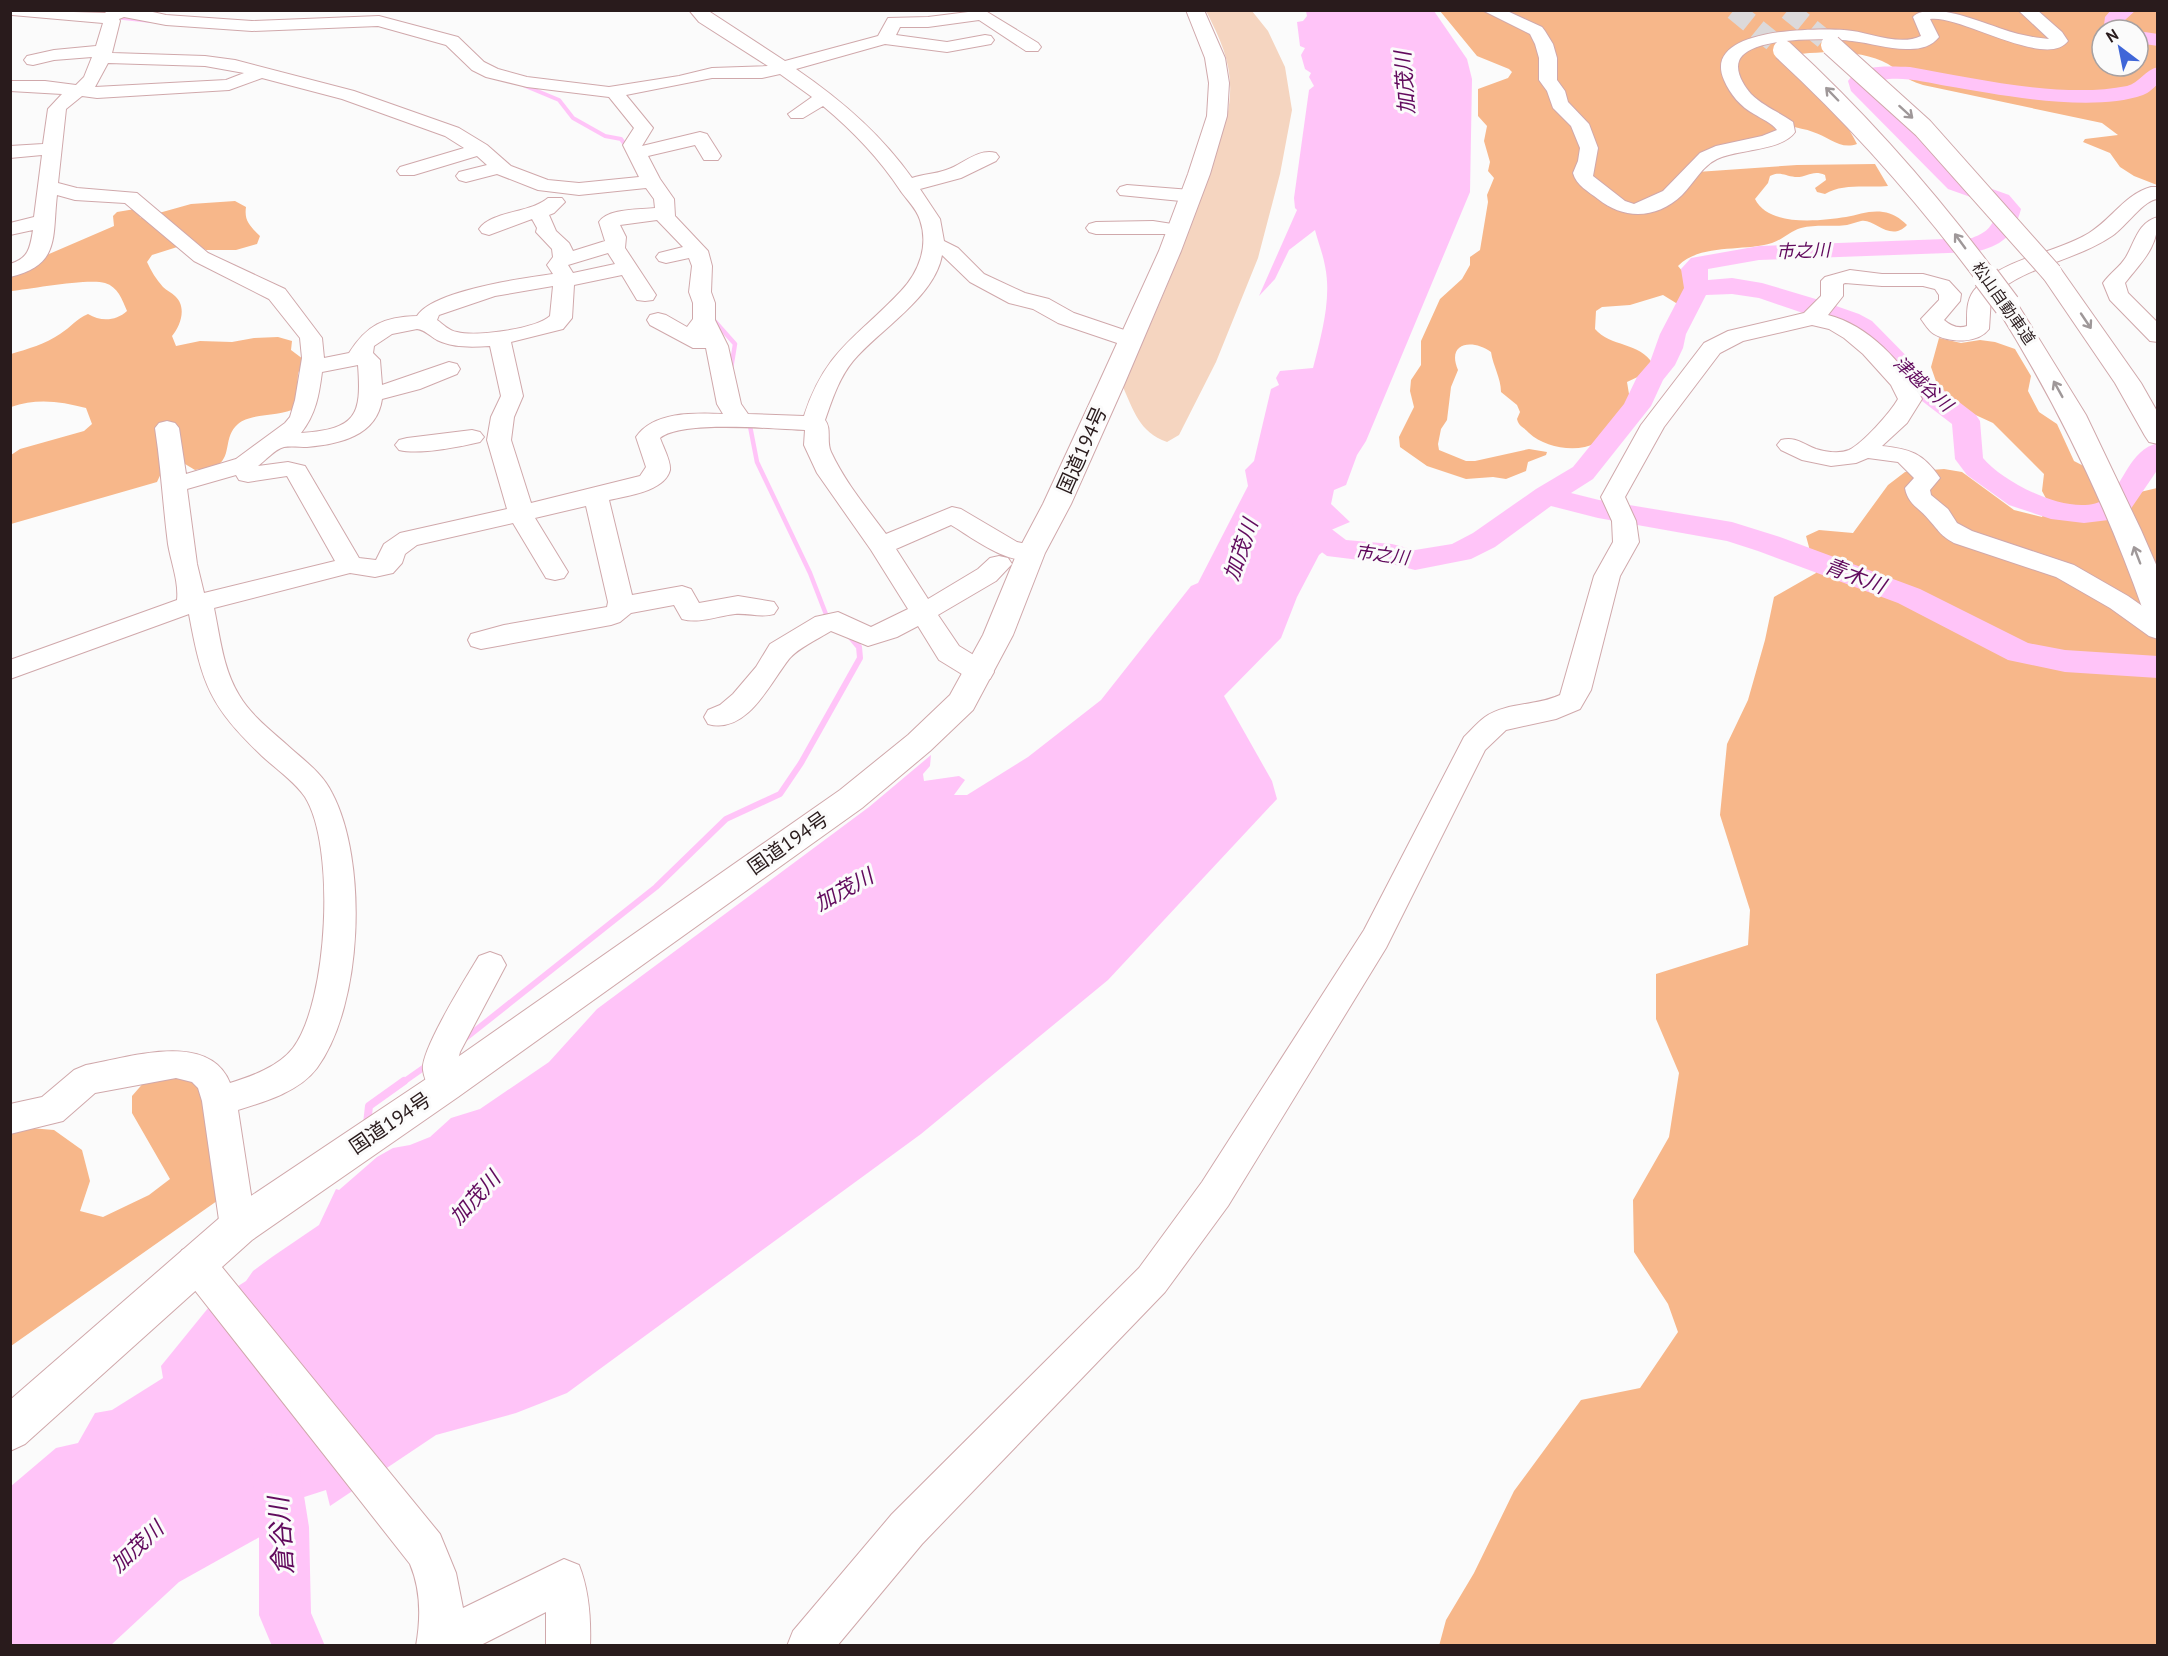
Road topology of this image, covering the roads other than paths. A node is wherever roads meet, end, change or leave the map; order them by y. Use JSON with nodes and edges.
{"nodes":[{"id":1,"x":12,"y":10,"type":"edge"},
{"id":2,"x":235,"y":10,"type":"edge"},
{"id":3,"x":697,"y":10,"type":"edge"},
{"id":4,"x":1195,"y":10,"type":"edge"},
{"id":5,"x":1490,"y":10,"type":"edge"},
{"id":6,"x":2026,"y":10,"type":"edge"},
{"id":7,"x":114,"y":14,"type":"edge"},
{"id":8,"x":373,"y":15,"type":"edge"},
{"id":9,"x":223,"y":24,"type":"junction"},
{"id":10,"x":985,"y":40,"type":"dead end"},
{"id":11,"x":1827,"y":42,"type":"tunnel mouth"},
{"id":12,"x":881,"y":44,"type":"junction"},
{"id":13,"x":1032,"y":47,"type":"dead end"},
{"id":14,"x":1780,"y":47,"type":"tunnel mouth"},
{"id":15,"x":102,"y":55,"type":"junction"},
{"id":16,"x":685,"y":64,"type":"dead end"},
{"id":17,"x":784,"y":68,"type":"junction"},
{"id":18,"x":10,"y":72,"type":"edge"},
{"id":19,"x":261,"y":72,"type":"junction"},
{"id":20,"x":706,"y":75,"type":"junction"},
{"id":21,"x":826,"y":75,"type":"dead end"},
{"id":22,"x":294,"y":81,"type":"junction"},
{"id":23,"x":803,"y":81,"type":"junction"},
{"id":24,"x":10,"y":86,"type":"edge"},
{"id":25,"x":276,"y":91,"type":"dead end"},
{"id":26,"x":613,"y":91,"type":"junction"},
{"id":27,"x":75,"y":92,"type":"junction"},
{"id":28,"x":825,"y":97,"type":"junction"},
{"id":29,"x":343,"y":99,"type":"junction"},
{"id":30,"x":314,"y":105,"type":"dead end"},
{"id":31,"x":796,"y":114,"type":"dead end"},
{"id":32,"x":427,"y":123,"type":"junction"},
{"id":33,"x":383,"y":124,"type":"dead end"},
{"id":34,"x":52,"y":149,"type":"junction"},
{"id":35,"x":480,"y":149,"type":"junction"},
{"id":36,"x":10,"y":152,"type":"edge"},
{"id":37,"x":637,"y":153,"type":"junction"},
{"id":38,"x":711,"y":156,"type":"dead end"},
{"id":39,"x":989,"y":157,"type":"dead end"},
{"id":40,"x":501,"y":167,"type":"junction"},
{"id":41,"x":407,"y":171,"type":"dead end"},
{"id":42,"x":466,"y":176,"type":"dead end"},
{"id":43,"x":651,"y":182,"type":"junction"},
{"id":44,"x":49,"y":186,"type":"junction"},
{"id":45,"x":545,"y":186,"type":"junction"},
{"id":46,"x":909,"y":188,"type":"junction"},
{"id":47,"x":579,"y":189,"type":"junction"},
{"id":48,"x":1127,"y":191,"type":"dead end"},
{"id":49,"x":2157,"y":193,"type":"edge"},
{"id":50,"x":518,"y":196,"type":"dead end"},
{"id":51,"x":1191,"y":196,"type":"junction"},
{"id":52,"x":538,"y":213,"type":"junction"},
{"id":53,"x":665,"y":213,"type":"junction"},
{"id":54,"x":45,"y":221,"type":"junction"},
{"id":55,"x":502,"y":222,"type":"dead end"},
{"id":56,"x":2157,"y":224,"type":"edge"},
{"id":57,"x":1095,"y":228,"type":"dead end"},
{"id":58,"x":10,"y":229,"type":"edge"},
{"id":59,"x":1178,"y":230,"type":"junction"},
{"id":60,"x":933,"y":244,"type":"junction"},
{"id":61,"x":614,"y":245,"type":"junction"},
{"id":62,"x":697,"y":250,"type":"junction"},
{"id":63,"x":36,"y":257,"type":"junction"},
{"id":64,"x":666,"y":257,"type":"dead end"},
{"id":65,"x":10,"y":260,"type":"edge"},
{"id":66,"x":628,"y":268,"type":"junction"},
{"id":67,"x":10,"y":271,"type":"edge"},
{"id":68,"x":563,"y":273,"type":"junction"},
{"id":69,"x":645,"y":295,"type":"dead end"},
{"id":70,"x":1819,"y":312,"type":"junction"},
{"id":71,"x":658,"y":320,"type":"dead end"},
{"id":72,"x":704,"y":320,"type":"junction"},
{"id":73,"x":424,"y":323,"type":"junction"},
{"id":74,"x":2157,"y":336,"type":"edge"},
{"id":75,"x":499,"y":338,"type":"junction"},
{"id":76,"x":1131,"y":340,"type":"junction"},
{"id":77,"x":360,"y":355,"type":"junction"},
{"id":78,"x":311,"y":366,"type":"junction"},
{"id":79,"x":449,"y":369,"type":"dead end"},
{"id":80,"x":370,"y":395,"type":"junction"},
{"id":81,"x":537,"y":401,"type":"dead end"},
{"id":82,"x":507,"y":403,"type":"junction"},
{"id":83,"x":743,"y":421,"type":"junction"},
{"id":84,"x":813,"y":423,"type":"junction"},
{"id":85,"x":167,"y":428,"type":"dead end"},
{"id":86,"x":2157,"y":436,"type":"edge"},
{"id":87,"x":276,"y":440,"type":"junction"},
{"id":88,"x":499,"y":440,"type":"junction"},
{"id":89,"x":407,"y":445,"type":"dead end"},
{"id":90,"x":1789,"y":445,"type":"dead end"},
{"id":91,"x":1862,"y":450,"type":"junction"},
{"id":92,"x":245,"y":464,"type":"junction"},
{"id":93,"x":175,"y":485,"type":"junction"},
{"id":94,"x":596,"y":496,"type":"junction"},
{"id":95,"x":521,"y":514,"type":"junction"},
{"id":96,"x":881,"y":546,"type":"junction"},
{"id":97,"x":1031,"y":553,"type":"junction"},
{"id":98,"x":999,"y":564,"type":"dead end"},
{"id":99,"x":350,"y":565,"type":"junction"},
{"id":100,"x":555,"y":572,"type":"dead end"},
{"id":101,"x":725,"y":595,"type":"dead end"},
{"id":102,"x":195,"y":605,"type":"junction"},
{"id":103,"x":620,"y":606,"type":"junction"},
{"id":104,"x":765,"y":608,"type":"junction"},
{"id":105,"x":2157,"y":610,"type":"edge"},
{"id":106,"x":923,"y":611,"type":"junction"},
{"id":107,"x":2157,"y":630,"type":"edge"},
{"id":108,"x":481,"y":640,"type":"dead end"},
{"id":109,"x":791,"y":642,"type":"junction"},
{"id":110,"x":10,"y":670,"type":"edge"},
{"id":111,"x":980,"y":672,"type":"junction"},
{"id":112,"x":718,"y":717,"type":"dead end"},
{"id":113,"x":490,"y":965,"type":"dead end"},
{"id":114,"x":446,"y":1086,"type":"junction"},
{"id":115,"x":219,"y":1101,"type":"junction"},
{"id":116,"x":10,"y":1119,"type":"edge"},
{"id":117,"x":238,"y":1227,"type":"junction"},
{"id":118,"x":201,"y":1270,"type":"junction"},
{"id":119,"x":10,"y":1429,"type":"edge"},
{"id":120,"x":438,"y":1644,"type":"edge"},
{"id":121,"x":568,"y":1646,"type":"edge"},
{"id":122,"x":808,"y":1646,"type":"edge"}],
"edges":[{"from":1,"to":7,"type":"street"},
{"from":2,"to":9,"type":"street"},
{"from":3,"to":17,"type":"street"},
{"from":4,"to":51,"type":"highway","name":"国道194号"},
{"from":5,"to":6,"type":"street"},
{"from":7,"to":9,"type":"street"},
{"from":7,"to":15,"type":"street"},
{"from":8,"to":9,"type":"street"},
{"from":8,"to":26,"type":"street"},
{"from":10,"to":12,"type":"street"},
{"from":11,"to":86,"type":"highway","one_way":true,"bridge":true},
{"from":12,"to":13,"type":"street"},
{"from":12,"to":17,"type":"street"},
{"from":105,"to":14,"type":"highway","name":"松山自動車道","one_way":true,"bridge":true},
{"from":15,"to":18,"type":"street"},
{"from":15,"to":19,"type":"street"},
{"from":15,"to":27,"type":"street"},
{"from":16,"to":20,"type":"street"},
{"from":17,"to":20,"type":"street"},
{"from":17,"to":23,"type":"street"},
{"from":19,"to":22,"type":"street"},
{"from":19,"to":27,"type":"street"},
{"from":20,"to":26,"type":"street"},
{"from":21,"to":23,"type":"street"},
{"from":22,"to":25,"type":"street"},
{"from":22,"to":29,"type":"street"},
{"from":23,"to":28,"type":"street"},
{"from":24,"to":27,"type":"street"},
{"from":26,"to":37,"type":"street"},
{"from":27,"to":34,"type":"street"},
{"from":28,"to":31,"type":"street"},
{"from":28,"to":46,"type":"street"},
{"from":29,"to":30,"type":"street"},
{"from":29,"to":32,"type":"street"},
{"from":32,"to":33,"type":"street"},
{"from":32,"to":35,"type":"street"},
{"from":34,"to":36,"type":"street"},
{"from":34,"to":44,"type":"street"},
{"from":35,"to":40,"type":"street"},
{"from":35,"to":41,"type":"street"},
{"from":37,"to":38,"type":"street"},
{"from":37,"to":43,"type":"street"},
{"from":39,"to":46,"type":"street"},
{"from":40,"to":42,"type":"street"},
{"from":40,"to":45,"type":"street"},
{"from":43,"to":47,"type":"street"},
{"from":43,"to":53,"type":"street"},
{"from":44,"to":54,"type":"street"},
{"from":44,"to":78,"type":"street"},
{"from":45,"to":47,"type":"street"},
{"from":45,"to":50,"type":"street"},
{"from":46,"to":60,"type":"street"},
{"from":47,"to":52,"type":"street"},
{"from":48,"to":51,"type":"street"},
{"from":49,"to":70,"type":"street"},
{"from":51,"to":59,"type":"highway","name":"国道194号"},
{"from":52,"to":55,"type":"street"},
{"from":52,"to":68,"type":"street"},
{"from":53,"to":61,"type":"street"},
{"from":53,"to":62,"type":"street"},
{"from":54,"to":58,"type":"street"},
{"from":54,"to":63,"type":"street"},
{"from":56,"to":74,"type":"street"},
{"from":57,"to":59,"type":"street"},
{"from":59,"to":76,"type":"highway","name":"国道194号"},
{"from":60,"to":76,"type":"street"},
{"from":60,"to":84,"type":"street"},
{"from":61,"to":66,"type":"street"},
{"from":61,"to":68,"type":"street"},
{"from":62,"to":64,"type":"street"},
{"from":62,"to":72,"type":"street"},
{"from":63,"to":65,"type":"street"},
{"from":63,"to":67,"type":"street"},
{"from":66,"to":68,"type":"street"},
{"from":66,"to":69,"type":"street"},
{"from":68,"to":73,"type":"street"},
{"from":68,"to":75,"type":"street"},
{"from":70,"to":91,"type":"street"},
{"from":70,"to":122,"type":"street"},
{"from":71,"to":72,"type":"street"},
{"from":72,"to":83,"type":"street"},
{"from":73,"to":75,"type":"street"},
{"from":73,"to":77,"type":"street"},
{"from":75,"to":82,"type":"street"},
{"from":76,"to":97,"type":"highway","name":"国道194号"},
{"from":77,"to":78,"type":"street"},
{"from":77,"to":80,"type":"street"},
{"from":78,"to":87,"type":"street"},
{"from":79,"to":80,"type":"street"},
{"from":80,"to":87,"type":"street"},
{"from":81,"to":82,"type":"street"},
{"from":82,"to":88,"type":"street"},
{"from":83,"to":84,"type":"street"},
{"from":83,"to":94,"type":"street"},
{"from":84,"to":96,"type":"street"},
{"from":85,"to":93,"type":"street"},
{"from":87,"to":92,"type":"street"},
{"from":88,"to":89,"type":"street"},
{"from":88,"to":95,"type":"street"},
{"from":90,"to":91,"type":"street"},
{"from":91,"to":107,"type":"street"},
{"from":92,"to":93,"type":"street"},
{"from":92,"to":99,"type":"street"},
{"from":93,"to":102,"type":"street"},
{"from":94,"to":95,"type":"street"},
{"from":94,"to":103,"type":"street"},
{"from":95,"to":99,"type":"street"},
{"from":95,"to":100,"type":"street"},
{"from":96,"to":97,"type":"street"},
{"from":96,"to":106,"type":"street"},
{"from":97,"to":111,"type":"highway","name":"国道194号"},
{"from":98,"to":106,"type":"street"},
{"from":99,"to":102,"type":"street"},
{"from":101,"to":104,"type":"street"},
{"from":102,"to":110,"type":"street"},
{"from":102,"to":115,"type":"street"},
{"from":103,"to":104,"type":"street"},
{"from":103,"to":108,"type":"street"},
{"from":104,"to":109,"type":"street"},
{"from":106,"to":109,"type":"street"},
{"from":106,"to":111,"type":"street"},
{"from":109,"to":112,"type":"street"},
{"from":111,"to":114,"type":"highway","name":"国道194号"},
{"from":113,"to":114,"type":"street"},
{"from":114,"to":117,"type":"highway","name":"国道194号"},
{"from":115,"to":116,"type":"street"},
{"from":115,"to":117,"type":"street"},
{"from":117,"to":118,"type":"highway","name":"国道194号"},
{"from":118,"to":119,"type":"highway","name":"国道194号"},
{"from":118,"to":120,"type":"street"},
{"from":120,"to":121,"type":"street"}]}
